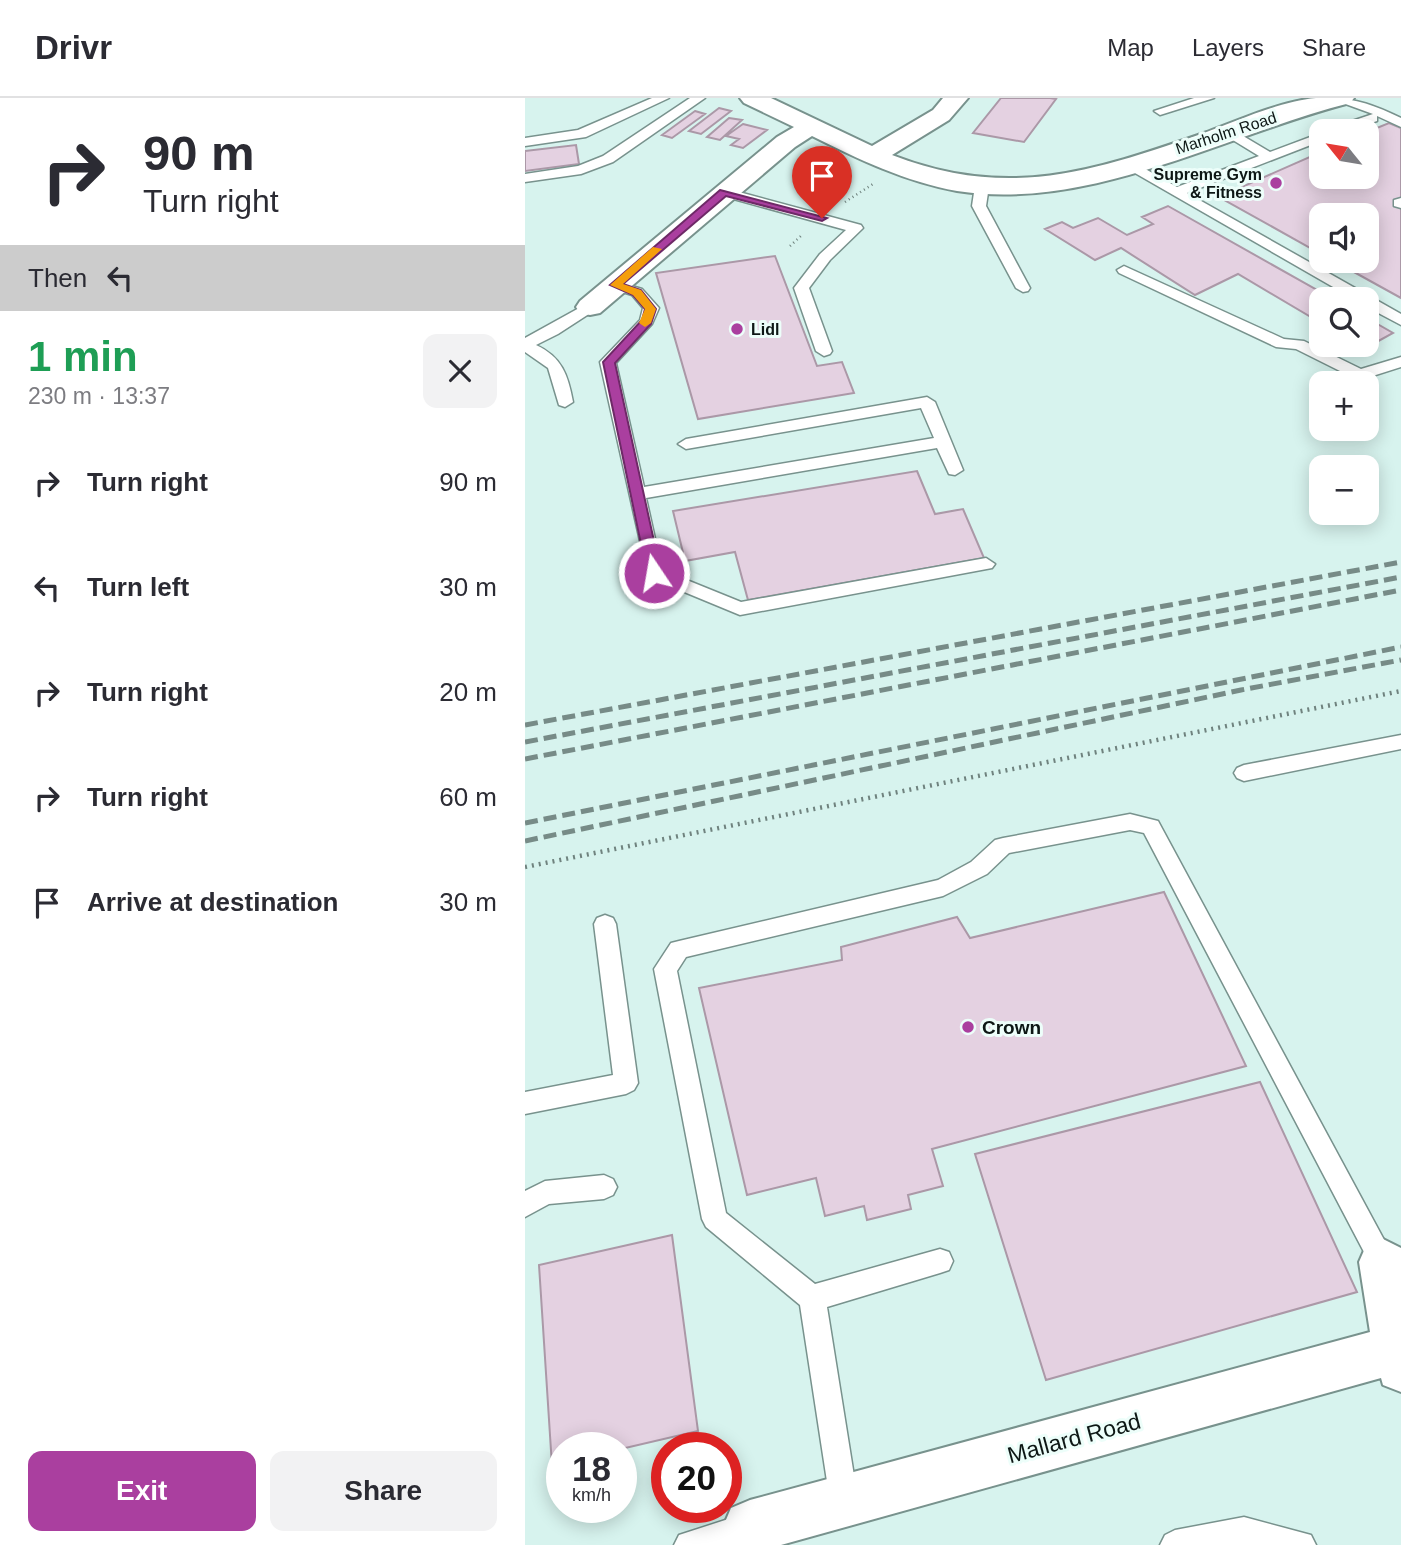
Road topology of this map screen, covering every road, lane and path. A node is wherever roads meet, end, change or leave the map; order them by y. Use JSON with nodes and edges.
{"nodes":[{"id":1,"x":663,"y":98,"type":"edge"},
{"id":2,"x":699,"y":98,"type":"edge"},
{"id":3,"x":752,"y":98,"type":"edge"},
{"id":4,"x":956,"y":98,"type":"edge"},
{"id":5,"x":1208,"y":98,"type":"edge"},
{"id":6,"x":1338,"y":98,"type":"edge"},
{"id":7,"x":1160,"y":111,"type":"dead end"},
{"id":8,"x":1370,"y":112,"type":"junction"},
{"id":9,"x":1357,"y":119,"type":"edge"},
{"id":10,"x":1401,"y":123,"type":"edge"},
{"id":11,"x":525,"y":127,"type":"edge"},
{"id":12,"x":813,"y":127,"type":"junction"},
{"id":13,"x":1228,"y":131,"type":"junction"},
{"id":14,"x":550,"y":138,"type":"junction"},
{"id":15,"x":1309,"y":141,"type":"edge"},
{"id":16,"x":525,"y":142,"type":"edge"},
{"id":17,"x":873,"y":156,"type":"junction"},
{"id":18,"x":1268,"y":156,"type":"junction"},
{"id":19,"x":1128,"y":165,"type":"junction"},
{"id":20,"x":525,"y":178,"type":"edge"},
{"id":21,"x":982,"y":186,"type":"junction"},
{"id":22,"x":724,"y":192,"type":"junction"},
{"id":23,"x":1177,"y":192,"type":"junction"},
{"id":24,"x":1124,"y":270,"type":"dead end"},
{"id":25,"x":615,"y":285,"type":"junction"},
{"id":26,"x":1343,"y":287,"type":"edge"},
{"id":27,"x":1023,"y":288,"type":"dead end"},
{"id":28,"x":590,"y":307,"type":"joint"},
{"id":29,"x":1379,"y":307,"type":"edge"},
{"id":30,"x":1401,"y":320,"type":"edge"},
{"id":31,"x":525,"y":345,"type":"edge"},
{"id":32,"x":824,"y":351,"type":"dead end"},
{"id":33,"x":1401,"y":362,"type":"edge"},
{"id":34,"x":565,"y":402,"type":"dead end"},
{"id":35,"x":941,"y":442,"type":"junction"},
{"id":36,"x":686,"y":444,"type":"dead end"},
{"id":37,"x":955,"y":470,"type":"dead end"},
{"id":38,"x":637,"y":494,"type":"junction"},
{"id":39,"x":986,"y":564,"type":"dead end"},
{"id":40,"x":1401,"y":691,"type":"edge"},
{"id":41,"x":1400,"y":744,"type":"edge"},
{"id":42,"x":1244,"y":773,"type":"dead end"},
{"id":43,"x":525,"y":867,"type":"edge"},
{"id":44,"x":605,"y":924,"type":"dead end"},
{"id":45,"x":525,"y":1103,"type":"edge"},
{"id":46,"x":604,"y":1187,"type":"dead end"},
{"id":47,"x":525,"y":1205,"type":"edge"},
{"id":48,"x":940,"y":1261,"type":"dead end"},
{"id":49,"x":1383,"y":1262,"type":"joint"},
{"id":50,"x":812,"y":1298,"type":"junction"},
{"id":51,"x":1399,"y":1358,"type":"edge"},
{"id":52,"x":844,"y":1501,"type":"junction"},
{"id":53,"x":750,"y":1527,"type":"joint"},
{"id":54,"x":689,"y":1545,"type":"edge"},
{"id":55,"x":1175,"y":1545,"type":"edge"},
{"id":56,"x":1301,"y":1545,"type":"edge"}],
"edges":[{"from":1,"to":14,"type":"lane"},
{"from":2,"to":20,"type":"lane"},
{"from":3,"to":12,"type":"street","name":"Marholm Road"},
{"from":4,"to":17,"type":"street"},
{"from":5,"to":7,"type":"lane"},
{"from":6,"to":8,"type":"lane"},
{"from":6,"to":13,"type":"street","name":"Marholm Road"},
{"from":8,"to":9,"type":"lane"},
{"from":8,"to":10,"type":"lane"},
{"from":11,"to":14,"type":"lane"},
{"from":12,"to":17,"type":"street","name":"Marholm Road"},
{"from":12,"to":22,"type":"street"},
{"from":13,"to":18,"type":"lane"},
{"from":13,"to":19,"type":"street","name":"Marholm Road"},
{"from":14,"to":16,"type":"lane"},
{"from":15,"to":18,"type":"lane"},
{"from":17,"to":21,"type":"street","name":"Marholm Road"},
{"from":18,"to":23,"type":"lane"},
{"from":19,"to":21,"type":"street","name":"Marholm Road"},
{"from":19,"to":23,"type":"lane"},
{"from":21,"to":27,"type":"lane"},
{"from":22,"to":25,"type":"street"},
{"from":22,"to":32,"type":"lane"},
{"from":23,"to":26,"type":"lane"},
{"from":24,"to":33,"type":"lane"},
{"from":25,"to":28,"type":"street"},
{"from":25,"to":38,"type":"lane"},
{"from":28,"to":31,"type":"lane"},
{"from":29,"to":30,"type":"lane"},
{"from":31,"to":34,"type":"lane"},
{"from":35,"to":36,"type":"lane"},
{"from":35,"to":37,"type":"lane"},
{"from":35,"to":38,"type":"lane"},
{"from":38,"to":39,"type":"lane"},
{"from":40,"to":43,"type":"path"},
{"from":41,"to":42,"type":"lane"},
{"from":44,"to":45,"type":"lane"},
{"from":46,"to":47,"type":"lane"},
{"from":48,"to":50,"type":"lane"},
{"from":49,"to":50,"type":"lane"},
{"from":49,"to":51,"type":"street","name":"Mallard Road"},
{"from":50,"to":52,"type":"lane"},
{"from":51,"to":52,"type":"street","name":"Mallard Road"},
{"from":52,"to":53,"type":"street","name":"Mallard Road"},
{"from":53,"to":54,"type":"lane"},
{"from":55,"to":56,"type":"lane"}]}
